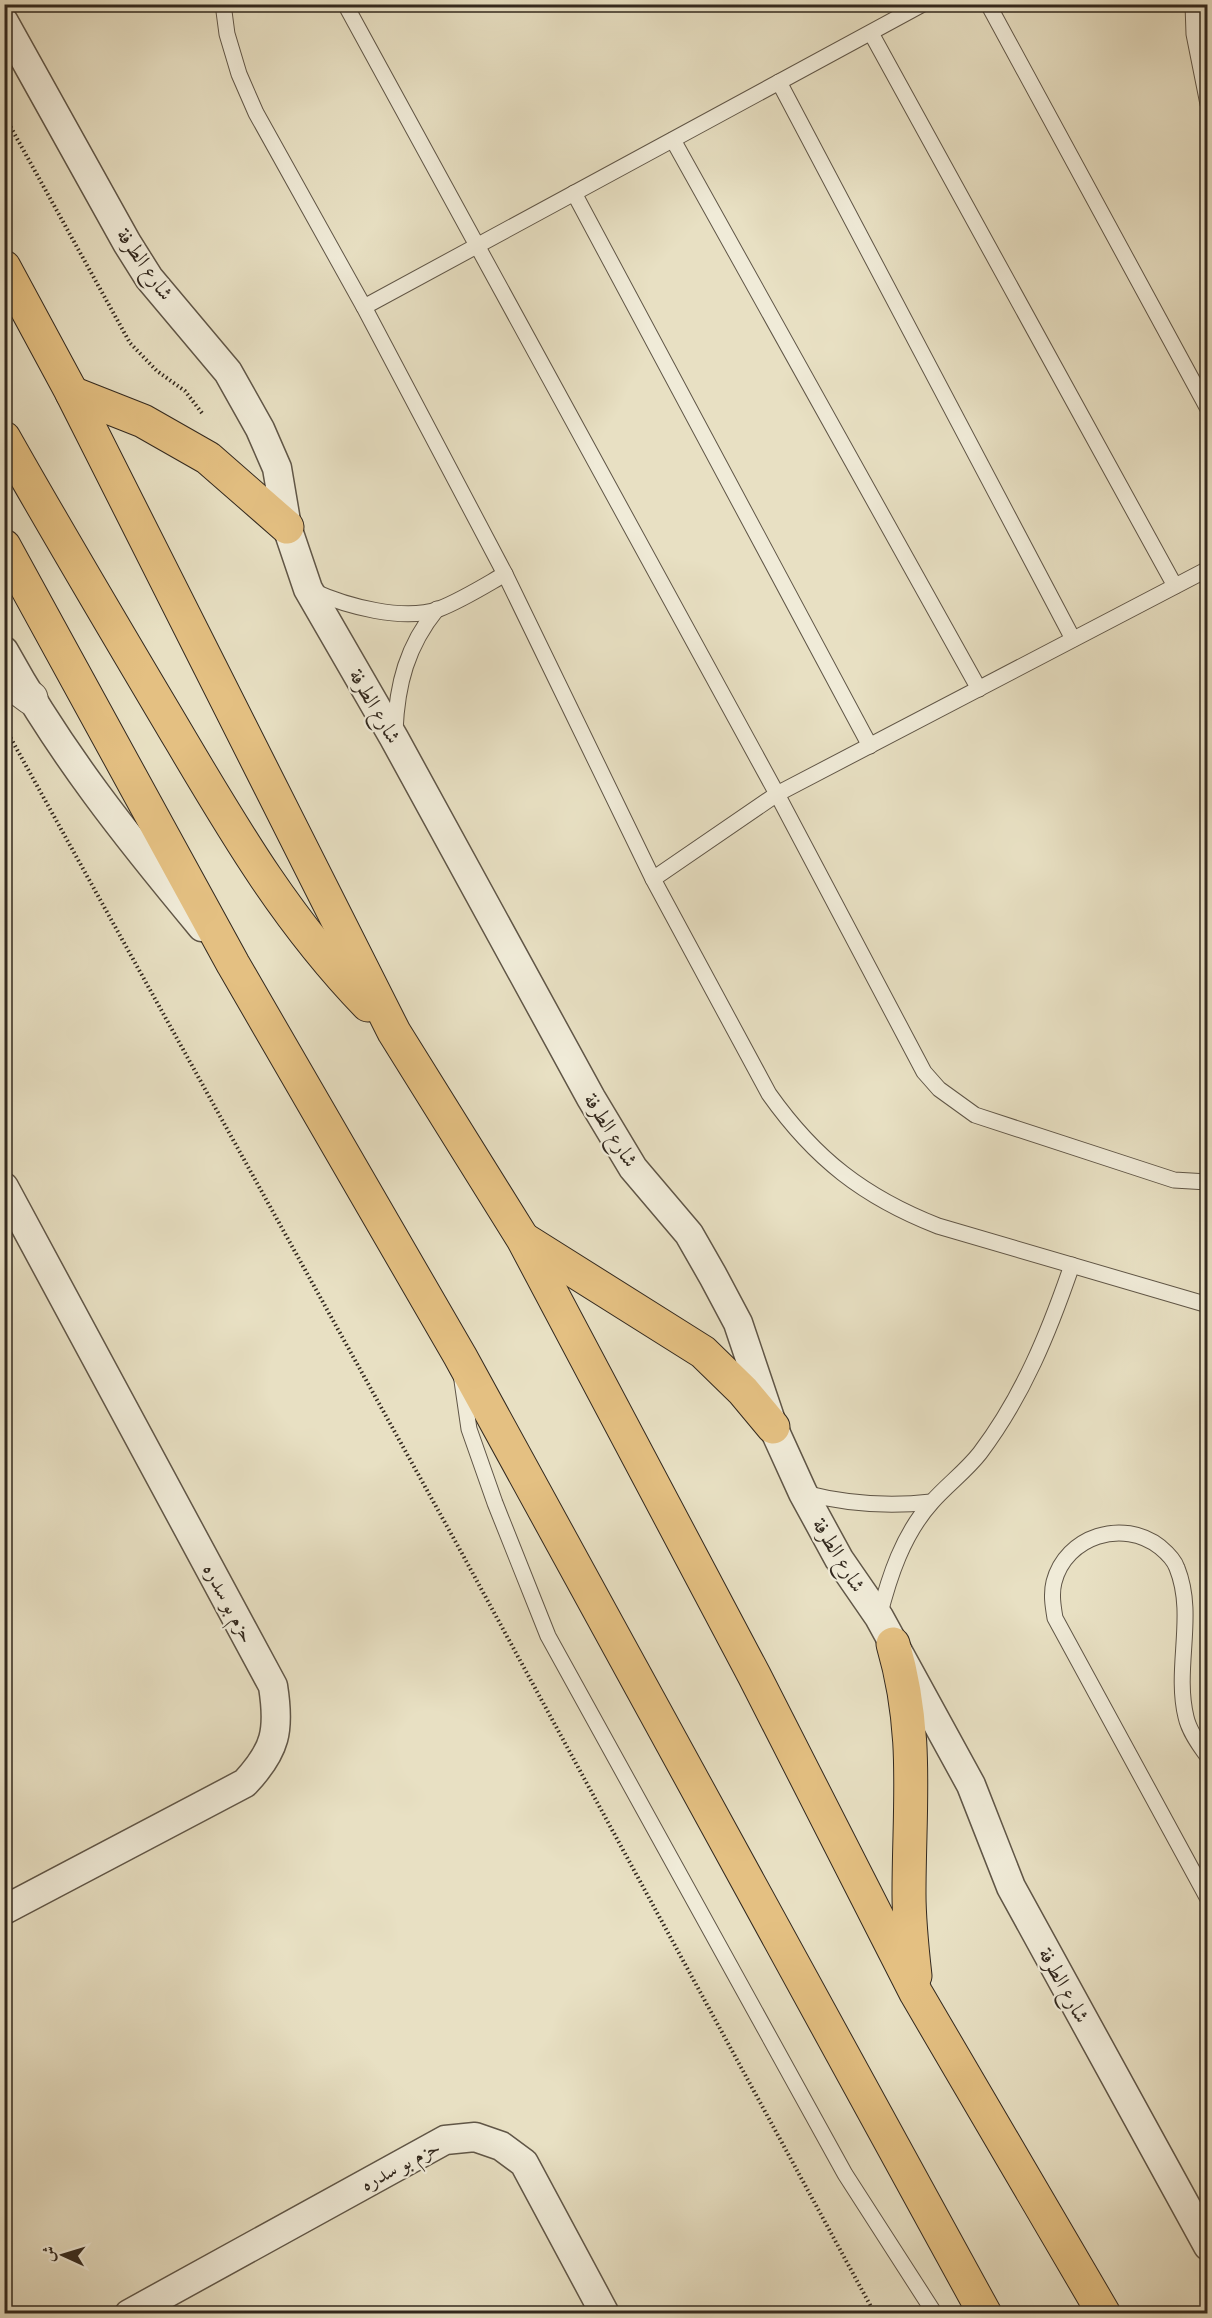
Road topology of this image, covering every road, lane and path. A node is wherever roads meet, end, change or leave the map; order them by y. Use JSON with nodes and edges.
{"nodes":[{"id":1,"x":223,"y":4,"type":"edge"},
{"id":2,"x":345,"y":4,"type":"edge"},
{"id":3,"x":923,"y":4,"type":"edge"},
{"id":4,"x":988,"y":4,"type":"edge"},
{"id":5,"x":1193,"y":4,"type":"edge"},
{"id":6,"x":4,"y":22,"type":"edge"},
{"id":7,"x":871,"y":33,"type":"junction"},
{"id":8,"x":779,"y":82,"type":"junction"},
{"id":9,"x":1208,"y":104,"type":"edge"},
{"id":10,"x":4,"y":115,"type":"edge"},
{"id":11,"x":673,"y":140,"type":"junction"},
{"id":12,"x":574,"y":193,"type":"junction"},
{"id":13,"x":477,"y":246,"type":"junction"},
{"id":14,"x":4,"y":267,"type":"edge"},
{"id":15,"x":364,"y":306,"type":"junction"},
{"id":16,"x":72,"y":393,"type":"junction"},
{"id":17,"x":1208,"y":409,"type":"edge"},
{"id":18,"x":4,"y":438,"type":"edge"},
{"id":19,"x":208,"y":458,"type":"junction"},
{"id":20,"x":287,"y":527,"type":"junction"},
{"id":21,"x":4,"y":546,"type":"edge"},
{"id":22,"x":1208,"y":569,"type":"edge"},
{"id":23,"x":505,"y":574,"type":"junction"},
{"id":24,"x":1175,"y":586,"type":"junction"},
{"id":25,"x":309,"y":589,"type":"junction"},
{"id":26,"x":438,"y":609,"type":"junction"},
{"id":27,"x":1073,"y":639,"type":"junction"},
{"id":28,"x":4,"y":651,"type":"edge"},
{"id":29,"x":4,"y":678,"type":"edge"},
{"id":30,"x":979,"y":689,"type":"junction"},
{"id":31,"x":31,"y":698,"type":"junction"},
{"id":32,"x":4,"y":726,"type":"edge"},
{"id":33,"x":394,"y":738,"type":"junction"},
{"id":34,"x":870,"y":746,"type":"junction"},
{"id":35,"x":777,"y":794,"type":"junction"},
{"id":36,"x":653,"y":879,"type":"junction"},
{"id":37,"x":233,"y":964,"type":"junction"},
{"id":38,"x":394,"y":1032,"type":"junction"},
{"id":39,"x":1208,"y":1182,"type":"edge"},
{"id":40,"x":4,"y":1187,"type":"edge"},
{"id":41,"x":523,"y":1239,"type":"junction"},
{"id":42,"x":1072,"y":1264,"type":"junction"},
{"id":43,"x":1208,"y":1305,"type":"edge"},
{"id":44,"x":460,"y":1356,"type":"junction"},
{"id":45,"x":773,"y":1427,"type":"junction"},
{"id":46,"x":802,"y":1493,"type":"junction"},
{"id":47,"x":931,"y":1503,"type":"junction"},
{"id":48,"x":886,"y":1631,"type":"junction"},
{"id":49,"x":1208,"y":1757,"type":"edge"},
{"id":50,"x":1208,"y":1899,"type":"edge"},
{"id":51,"x":4,"y":1910,"type":"edge"},
{"id":52,"x":916,"y":1993,"type":"junction"},
{"id":53,"x":1208,"y":2246,"type":"edge"},
{"id":54,"x":966,"y":2280,"type":"junction"},
{"id":55,"x":140,"y":2311,"type":"edge"},
{"id":56,"x":605,"y":2313,"type":"edge"},
{"id":57,"x":875,"y":2313,"type":"edge"},
{"id":58,"x":935,"y":2313,"type":"edge"},
{"id":59,"x":985,"y":2313,"type":"edge"},
{"id":60,"x":994,"y":2313,"type":"edge"},
{"id":61,"x":1104,"y":2313,"type":"edge"}],
"edges":[{"from":1,"to":15,"type":"lane"},
{"from":2,"to":13,"type":"lane"},
{"from":3,"to":7,"type":"lane"},
{"from":4,"to":17,"type":"lane"},
{"from":5,"to":9,"type":"lane"},
{"from":6,"to":20,"type":"street","name":"شارع الطرفة"},
{"from":7,"to":8,"type":"lane"},
{"from":7,"to":24,"type":"lane"},
{"from":8,"to":11,"type":"lane"},
{"from":8,"to":27,"type":"lane"},
{"from":10,"to":19,"type":"path"},
{"from":11,"to":12,"type":"lane"},
{"from":11,"to":30,"type":"lane"},
{"from":12,"to":13,"type":"lane"},
{"from":12,"to":34,"type":"lane"},
{"from":13,"to":15,"type":"lane"},
{"from":13,"to":35,"type":"lane"},
{"from":14,"to":16,"type":"main road"},
{"from":15,"to":23,"type":"lane"},
{"from":16,"to":19,"type":"main road"},
{"from":16,"to":38,"type":"main road"},
{"from":18,"to":38,"type":"main road"},
{"from":19,"to":20,"type":"main road"},
{"from":20,"to":25,"type":"street","name":"شارع الطرفة"},
{"from":21,"to":37,"type":"main road"},
{"from":22,"to":24,"type":"lane"},
{"from":23,"to":26,"type":"lane"},
{"from":23,"to":36,"type":"lane"},
{"from":24,"to":27,"type":"lane"},
{"from":25,"to":26,"type":"lane"},
{"from":25,"to":33,"type":"street","name":"شارع الطرفة"},
{"from":26,"to":33,"type":"lane"},
{"from":27,"to":30,"type":"lane"},
{"from":28,"to":31,"type":"street"},
{"from":29,"to":31,"type":"street"},
{"from":30,"to":34,"type":"lane"},
{"from":31,"to":37,"type":"street"},
{"from":32,"to":57,"type":"path"},
{"from":33,"to":45,"type":"street","name":"شارع الطرفة"},
{"from":34,"to":35,"type":"lane"},
{"from":35,"to":36,"type":"lane"},
{"from":35,"to":39,"type":"lane"},
{"from":36,"to":42,"type":"lane"},
{"from":37,"to":44,"type":"main road"},
{"from":38,"to":41,"type":"main road"},
{"from":40,"to":51,"type":"street","name":"حزم بو سدره"},
{"from":41,"to":45,"type":"main road"},
{"from":41,"to":52,"type":"main road"},
{"from":42,"to":43,"type":"lane"},
{"from":42,"to":47,"type":"lane"},
{"from":44,"to":54,"type":"main road"},
{"from":44,"to":58,"type":"lane"},
{"from":45,"to":46,"type":"street","name":"شارع الطرفة"},
{"from":46,"to":47,"type":"lane"},
{"from":46,"to":48,"type":"street","name":"شارع الطرفة"},
{"from":47,"to":48,"type":"lane"},
{"from":48,"to":52,"type":"main road"},
{"from":48,"to":53,"type":"street","name":"شارع الطرفة"},
{"from":49,"to":50,"type":"lane"},
{"from":52,"to":61,"type":"main road"},
{"from":54,"to":59,"type":"main road"},
{"from":54,"to":60,"type":"main road"},
{"from":55,"to":56,"type":"street","name":"حزم بو سدره"}]}
